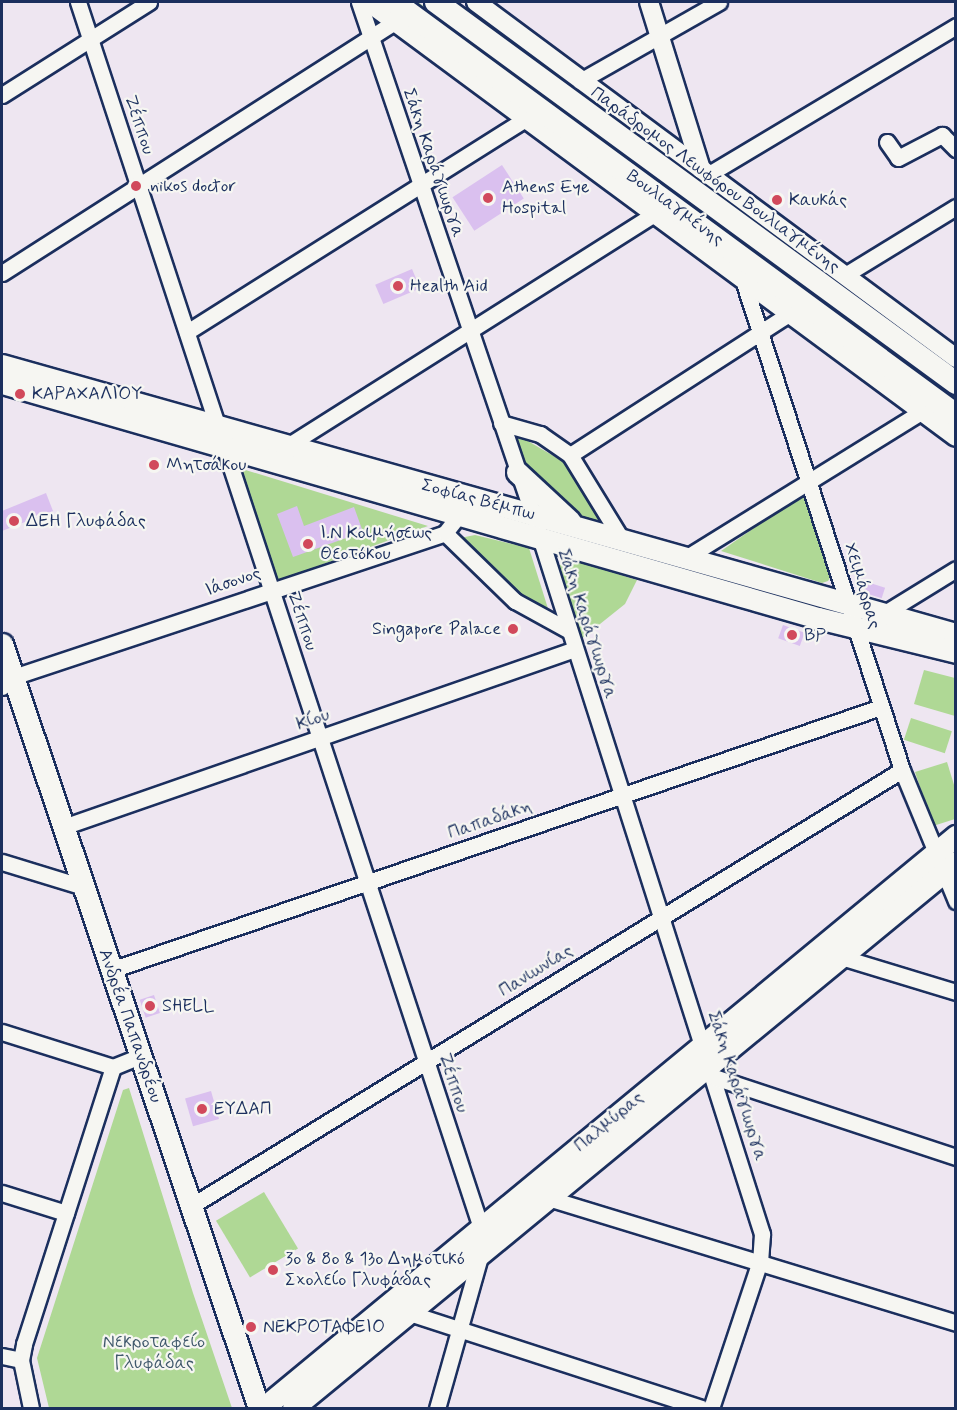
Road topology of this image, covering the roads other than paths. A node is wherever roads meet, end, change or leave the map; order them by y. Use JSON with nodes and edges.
{"nodes":[{"id":1,"x":78,"y":2,"type":"edge"},
{"id":2,"x":149,"y":2,"type":"edge"},
{"id":3,"x":359,"y":2,"type":"edge"},
{"id":4,"x":368,"y":2,"type":"edge"},
{"id":5,"x":436,"y":2,"type":"edge"},
{"id":6,"x":476,"y":2,"type":"edge"},
{"id":7,"x":649,"y":2,"type":"edge"},
{"id":8,"x":719,"y":2,"type":"edge"},
{"id":9,"x":395,"y":11,"type":"edge"},
{"id":10,"x":956,"y":26,"type":"edge"},
{"id":11,"x":369,"y":37,"type":"junction"},
{"id":12,"x":660,"y":38,"type":"junction"},
{"id":13,"x":91,"y":39,"type":"junction"},
{"id":14,"x":580,"y":81,"type":"junction"},
{"id":15,"x":2,"y":95,"type":"edge"},
{"id":16,"x":527,"y":118,"type":"junction"},
{"id":17,"x":887,"y":142,"type":"dead end"},
{"id":18,"x":956,"y":149,"type":"edge"},
{"id":19,"x":705,"y":172,"type":"junction"},
{"id":20,"x":139,"y":187,"type":"junction"},
{"id":21,"x":421,"y":189,"type":"junction"},
{"id":22,"x":956,"y":207,"type":"edge"},
{"id":23,"x":656,"y":213,"type":"junction"},
{"id":24,"x":2,"y":273,"type":"edge"},
{"id":25,"x":845,"y":275,"type":"junction"},
{"id":26,"x":743,"y":279,"type":"junction"},
{"id":27,"x":790,"y":313,"type":"junction"},
{"id":28,"x":469,"y":331,"type":"junction"},
{"id":29,"x":187,"y":332,"type":"junction"},
{"id":30,"x":760,"y":333,"type":"junction"},
{"id":31,"x":956,"y":358,"type":"edge"},
{"id":32,"x":2,"y":364,"type":"edge"},
{"id":33,"x":956,"y":382,"type":"edge"},
{"id":34,"x":2,"y":383,"type":"edge"},
{"id":35,"x":923,"y":411,"type":"junction"},
{"id":36,"x":956,"y":415,"type":"edge"},
{"id":37,"x":501,"y":423,"type":"junction"},
{"id":38,"x":956,"y":437,"type":"edge"},
{"id":39,"x":222,"y":439,"type":"junction"},
{"id":40,"x":284,"y":448,"type":"junction"},
{"id":41,"x":570,"y":455,"type":"junction"},
{"id":42,"x":517,"y":472,"type":"junction"},
{"id":43,"x":810,"y":485,"type":"junction"},
{"id":44,"x":459,"y":515,"type":"junction"},
{"id":45,"x":533,"y":515,"type":"junction"},
{"id":46,"x":580,"y":529,"type":"junction"},
{"id":47,"x":445,"y":533,"type":"junction"},
{"id":48,"x":540,"y":538,"type":"junction"},
{"id":49,"x":622,"y":540,"type":"junction"},
{"id":50,"x":684,"y":559,"type":"junction"},
{"id":51,"x":956,"y":569,"type":"edge"},
{"id":52,"x":271,"y":590,"type":"junction"},
{"id":53,"x":880,"y":616,"type":"junction"},
{"id":54,"x":852,"y":617,"type":"junction"},
{"id":55,"x":568,"y":630,"type":"junction"},
{"id":56,"x":956,"y":634,"type":"edge"},
{"id":57,"x":2,"y":644,"type":"edge"},
{"id":58,"x":575,"y":649,"type":"junction"},
{"id":59,"x":956,"y":652,"type":"edge"},
{"id":60,"x":7,"y":682,"type":"edge"},
{"id":61,"x":881,"y":707,"type":"junction"},
{"id":62,"x":320,"y":738,"type":"junction"},
{"id":63,"x":902,"y":770,"type":"junction"},
{"id":64,"x":622,"y":796,"type":"junction"},
{"id":65,"x":63,"y":827,"type":"junction"},
{"id":66,"x":956,"y":836,"type":"edge"},
{"id":67,"x":935,"y":853,"type":"junction"},
{"id":68,"x":2,"y":862,"type":"edge"},
{"id":69,"x":949,"y":867,"type":"edge"},
{"id":70,"x":367,"y":883,"type":"junction"},
{"id":71,"x":84,"y":887,"type":"junction"},
{"id":72,"x":956,"y":901,"type":"edge"},
{"id":73,"x":662,"y":917,"type":"junction"},
{"id":74,"x":841,"y":957,"type":"junction"},
{"id":75,"x":111,"y":970,"type":"junction"},
{"id":76,"x":956,"y":992,"type":"edge"},
{"id":77,"x":2,"y":1032,"type":"edge"},
{"id":78,"x":703,"y":1045,"type":"junction"},
{"id":79,"x":141,"y":1056,"type":"junction"},
{"id":80,"x":426,"y":1062,"type":"junction"},
{"id":81,"x":112,"y":1066,"type":"junction"},
{"id":82,"x":712,"y":1071,"type":"junction"},
{"id":83,"x":956,"y":1156,"type":"edge"},
{"id":84,"x":2,"y":1193,"type":"edge"},
{"id":85,"x":548,"y":1198,"type":"junction"},
{"id":86,"x":191,"y":1206,"type":"junction"},
{"id":87,"x":66,"y":1214,"type":"junction"},
{"id":88,"x":481,"y":1228,"type":"junction"},
{"id":89,"x":481,"y":1253,"type":"junction"},
{"id":90,"x":760,"y":1261,"type":"junction"},
{"id":91,"x":409,"y":1313,"type":"junction"},
{"id":92,"x":956,"y":1323,"type":"edge"},
{"id":93,"x":460,"y":1332,"type":"junction"},
{"id":94,"x":2,"y":1356,"type":"edge"},
{"id":95,"x":21,"y":1360,"type":"junction"},
{"id":96,"x":31,"y":1408,"type":"edge"},
{"id":97,"x":261,"y":1408,"type":"edge"},
{"id":98,"x":293,"y":1408,"type":"edge"},
{"id":99,"x":437,"y":1408,"type":"edge"},
{"id":100,"x":701,"y":1408,"type":"edge"},
{"id":101,"x":711,"y":1408,"type":"edge"}],
"edges":[{"from":1,"to":13,"type":"street","name":"Ζέππου"},
{"from":2,"to":13,"type":"street"},
{"from":3,"to":11,"type":"street","name":"Σάκη Καράγιωργα"},
{"from":4,"to":9,"type":"street"},
{"from":5,"to":33,"type":"main road","name":"Βουλιαγμένης"},
{"from":6,"to":14,"type":"street","name":"Παράδρομος Λεωφόρου Βουλιαγμένης"},
{"from":7,"to":12,"type":"street"},
{"from":8,"to":12,"type":"street"},
{"from":9,"to":11,"type":"street"},
{"from":9,"to":16,"type":"street"},
{"from":9,"to":36,"type":"main road","name":"Βουλιαγμένης"},
{"from":10,"to":19,"type":"street"},
{"from":11,"to":20,"type":"street"},
{"from":11,"to":21,"type":"street","name":"Σάκη Καράγιωργα"},
{"from":12,"to":14,"type":"street"},
{"from":12,"to":19,"type":"street"},
{"from":13,"to":15,"type":"street"},
{"from":13,"to":20,"type":"street","name":"Ζέππου"},
{"from":14,"to":19,"type":"street","name":"Παράδρομος Λεωφόρου Βουλιαγμένης"},
{"from":16,"to":21,"type":"street"},
{"from":16,"to":23,"type":"street"},
{"from":17,"to":18,"type":"street"},
{"from":19,"to":25,"type":"street","name":"Παράδρομος Λεωφόρου Βουλιαγμένης"},
{"from":20,"to":24,"type":"street"},
{"from":20,"to":29,"type":"street","name":"Ζέππου"},
{"from":21,"to":28,"type":"street","name":"Σάκη Καράγιωργα"},
{"from":21,"to":29,"type":"street"},
{"from":22,"to":25,"type":"street"},
{"from":23,"to":26,"type":"street"},
{"from":23,"to":28,"type":"street"},
{"from":25,"to":31,"type":"street","name":"Παράδρομος Λεωφόρου Βουλιαγμένης"},
{"from":26,"to":27,"type":"street"},
{"from":26,"to":30,"type":"street","name":"Χειμάρρας"},
{"from":27,"to":30,"type":"street"},
{"from":27,"to":35,"type":"street"},
{"from":28,"to":37,"type":"street","name":"Σάκη Καράγιωργα"},
{"from":28,"to":40,"type":"street"},
{"from":29,"to":39,"type":"street","name":"Ζέππου"},
{"from":30,"to":41,"type":"street"},
{"from":30,"to":43,"type":"street","name":"Χειμάρρας"},
{"from":32,"to":39,"type":"main road","name":"Σοφίας Βέμπω"},
{"from":34,"to":39,"type":"main road","name":"Σοφίας Βέμπω"},
{"from":35,"to":38,"type":"street"},
{"from":35,"to":43,"type":"street"},
{"from":37,"to":41,"type":"street"},
{"from":37,"to":42,"type":"street","name":"Σάκη Καράγιωργα"},
{"from":39,"to":40,"type":"main road","name":"Σοφίας Βέμπω"},
{"from":39,"to":44,"type":"main road","name":"Σοφίας Βέμπω"},
{"from":39,"to":52,"type":"street","name":"Ζέππου"},
{"from":40,"to":45,"type":"main road","name":"Σοφίας Βέμπω"},
{"from":41,"to":49,"type":"street"},
{"from":42,"to":45,"type":"street","name":"Σάκη Καράγιωργα"},
{"from":42,"to":46,"type":"main road"},
{"from":43,"to":50,"type":"street"},
{"from":43,"to":54,"type":"street","name":"Χειμάρρας"},
{"from":44,"to":47,"type":"street"},
{"from":44,"to":48,"type":"main road","name":"Σοφίας Βέμπω"},
{"from":45,"to":46,"type":"main road","name":"Σοφίας Βέμπω"},
{"from":45,"to":48,"type":"street","name":"Σάκη Καράγιωργα"},
{"from":46,"to":49,"type":"main road","name":"Σοφίας Βέμπω"},
{"from":47,"to":52,"type":"street","name":"Ιάσονος"},
{"from":47,"to":55,"type":"street"},
{"from":48,"to":54,"type":"main road","name":"Σοφίας Βέμπω"},
{"from":48,"to":55,"type":"street","name":"Σάκη Καράγιωργα"},
{"from":49,"to":50,"type":"main road","name":"Σοφίας Βέμπω"},
{"from":50,"to":54,"type":"main road","name":"Σοφίας Βέμπω"},
{"from":51,"to":53,"type":"street"},
{"from":52,"to":60,"type":"street","name":"Ιάσονος"},
{"from":52,"to":62,"type":"street","name":"Ζέππου"},
{"from":53,"to":54,"type":"main road","name":"Σοφίας Βέμπω"},
{"from":53,"to":56,"type":"main road","name":"Σοφίας Βέμπω"},
{"from":54,"to":59,"type":"main road","name":"Σοφίας Βέμπω"},
{"from":54,"to":61,"type":"street","name":"Χειμάρρας"},
{"from":55,"to":58,"type":"street","name":"Σάκη Καράγιωργα"},
{"from":57,"to":60,"type":"main road","name":"Ανδρέα Παπανδρέου"},
{"from":58,"to":62,"type":"street","name":"Κίου"},
{"from":58,"to":64,"type":"street","name":"Σάκη Καράγιωργα"},
{"from":60,"to":65,"type":"main road","name":"Ανδρέα Παπανδρέου"},
{"from":61,"to":63,"type":"street","name":"Χειμάρρας"},
{"from":61,"to":64,"type":"street","name":"Παπαδάκη"},
{"from":62,"to":65,"type":"street","name":"Κίου"},
{"from":62,"to":70,"type":"street","name":"Ζέππου"},
{"from":63,"to":67,"type":"street","name":"Χειμάρρας"},
{"from":63,"to":73,"type":"street","name":"Πανιωνίας"},
{"from":64,"to":70,"type":"street","name":"Παπαδάκη"},
{"from":64,"to":73,"type":"street","name":"Σάκη Καράγιωργα"},
{"from":65,"to":71,"type":"main road","name":"Ανδρέα Παπανδρέου"},
{"from":66,"to":67,"type":"main road","name":"Παλμύρας"},
{"from":67,"to":69,"type":"street","name":"Χειμάρρας"},
{"from":67,"to":78,"type":"main road","name":"Παλμύρας"},
{"from":68,"to":71,"type":"street"},
{"from":69,"to":72,"type":"street","name":"Χειμάρρας"},
{"from":69,"to":74,"type":"main road","name":"Παλμύρας"},
{"from":70,"to":75,"type":"street","name":"Παπαδάκη"},
{"from":70,"to":80,"type":"street","name":"Ζέππου"},
{"from":71,"to":75,"type":"main road","name":"Ανδρέα Παπανδρέου"},
{"from":73,"to":78,"type":"street","name":"Σάκη Καράγιωργα"},
{"from":73,"to":80,"type":"street","name":"Πανιωνίας"},
{"from":74,"to":76,"type":"street"},
{"from":74,"to":82,"type":"main road","name":"Παλμύρας"},
{"from":75,"to":79,"type":"main road","name":"Ανδρέα Παπανδρέου"},
{"from":77,"to":81,"type":"street"},
{"from":78,"to":82,"type":"street","name":"Σάκη Καράγιωργα"},
{"from":78,"to":88,"type":"main road","name":"Παλμύρας"},
{"from":79,"to":81,"type":"street"},
{"from":79,"to":86,"type":"main road","name":"Ανδρέα Παπανδρέου"},
{"from":80,"to":86,"type":"street","name":"Πανιωνίας"},
{"from":80,"to":88,"type":"street","name":"Ζέππου"},
{"from":81,"to":87,"type":"street"},
{"from":82,"to":83,"type":"street"},
{"from":82,"to":85,"type":"main road","name":"Παλμύρας"},
{"from":82,"to":90,"type":"street","name":"Σάκη Καράγιωργα"},
{"from":84,"to":87,"type":"street"},
{"from":85,"to":89,"type":"main road","name":"Παλμύρας"},
{"from":85,"to":90,"type":"street"},
{"from":86,"to":97,"type":"main road","name":"Ανδρέα Παπανδρέου"},
{"from":87,"to":95,"type":"street"},
{"from":88,"to":89,"type":"street","name":"Ζέππου"},
{"from":88,"to":97,"type":"main road","name":"Παλμύρας"},
{"from":89,"to":91,"type":"main road","name":"Παλμύρας"},
{"from":89,"to":93,"type":"street","name":"Ζέππου"},
{"from":90,"to":92,"type":"street"},
{"from":90,"to":101,"type":"street","name":"Σάκη Καράγιωργα"},
{"from":91,"to":93,"type":"street"},
{"from":91,"to":98,"type":"main road","name":"Παλμύρας"},
{"from":93,"to":99,"type":"street","name":"Ζέππου"},
{"from":93,"to":100,"type":"street"},
{"from":94,"to":95,"type":"street"},
{"from":95,"to":96,"type":"street"}]}
